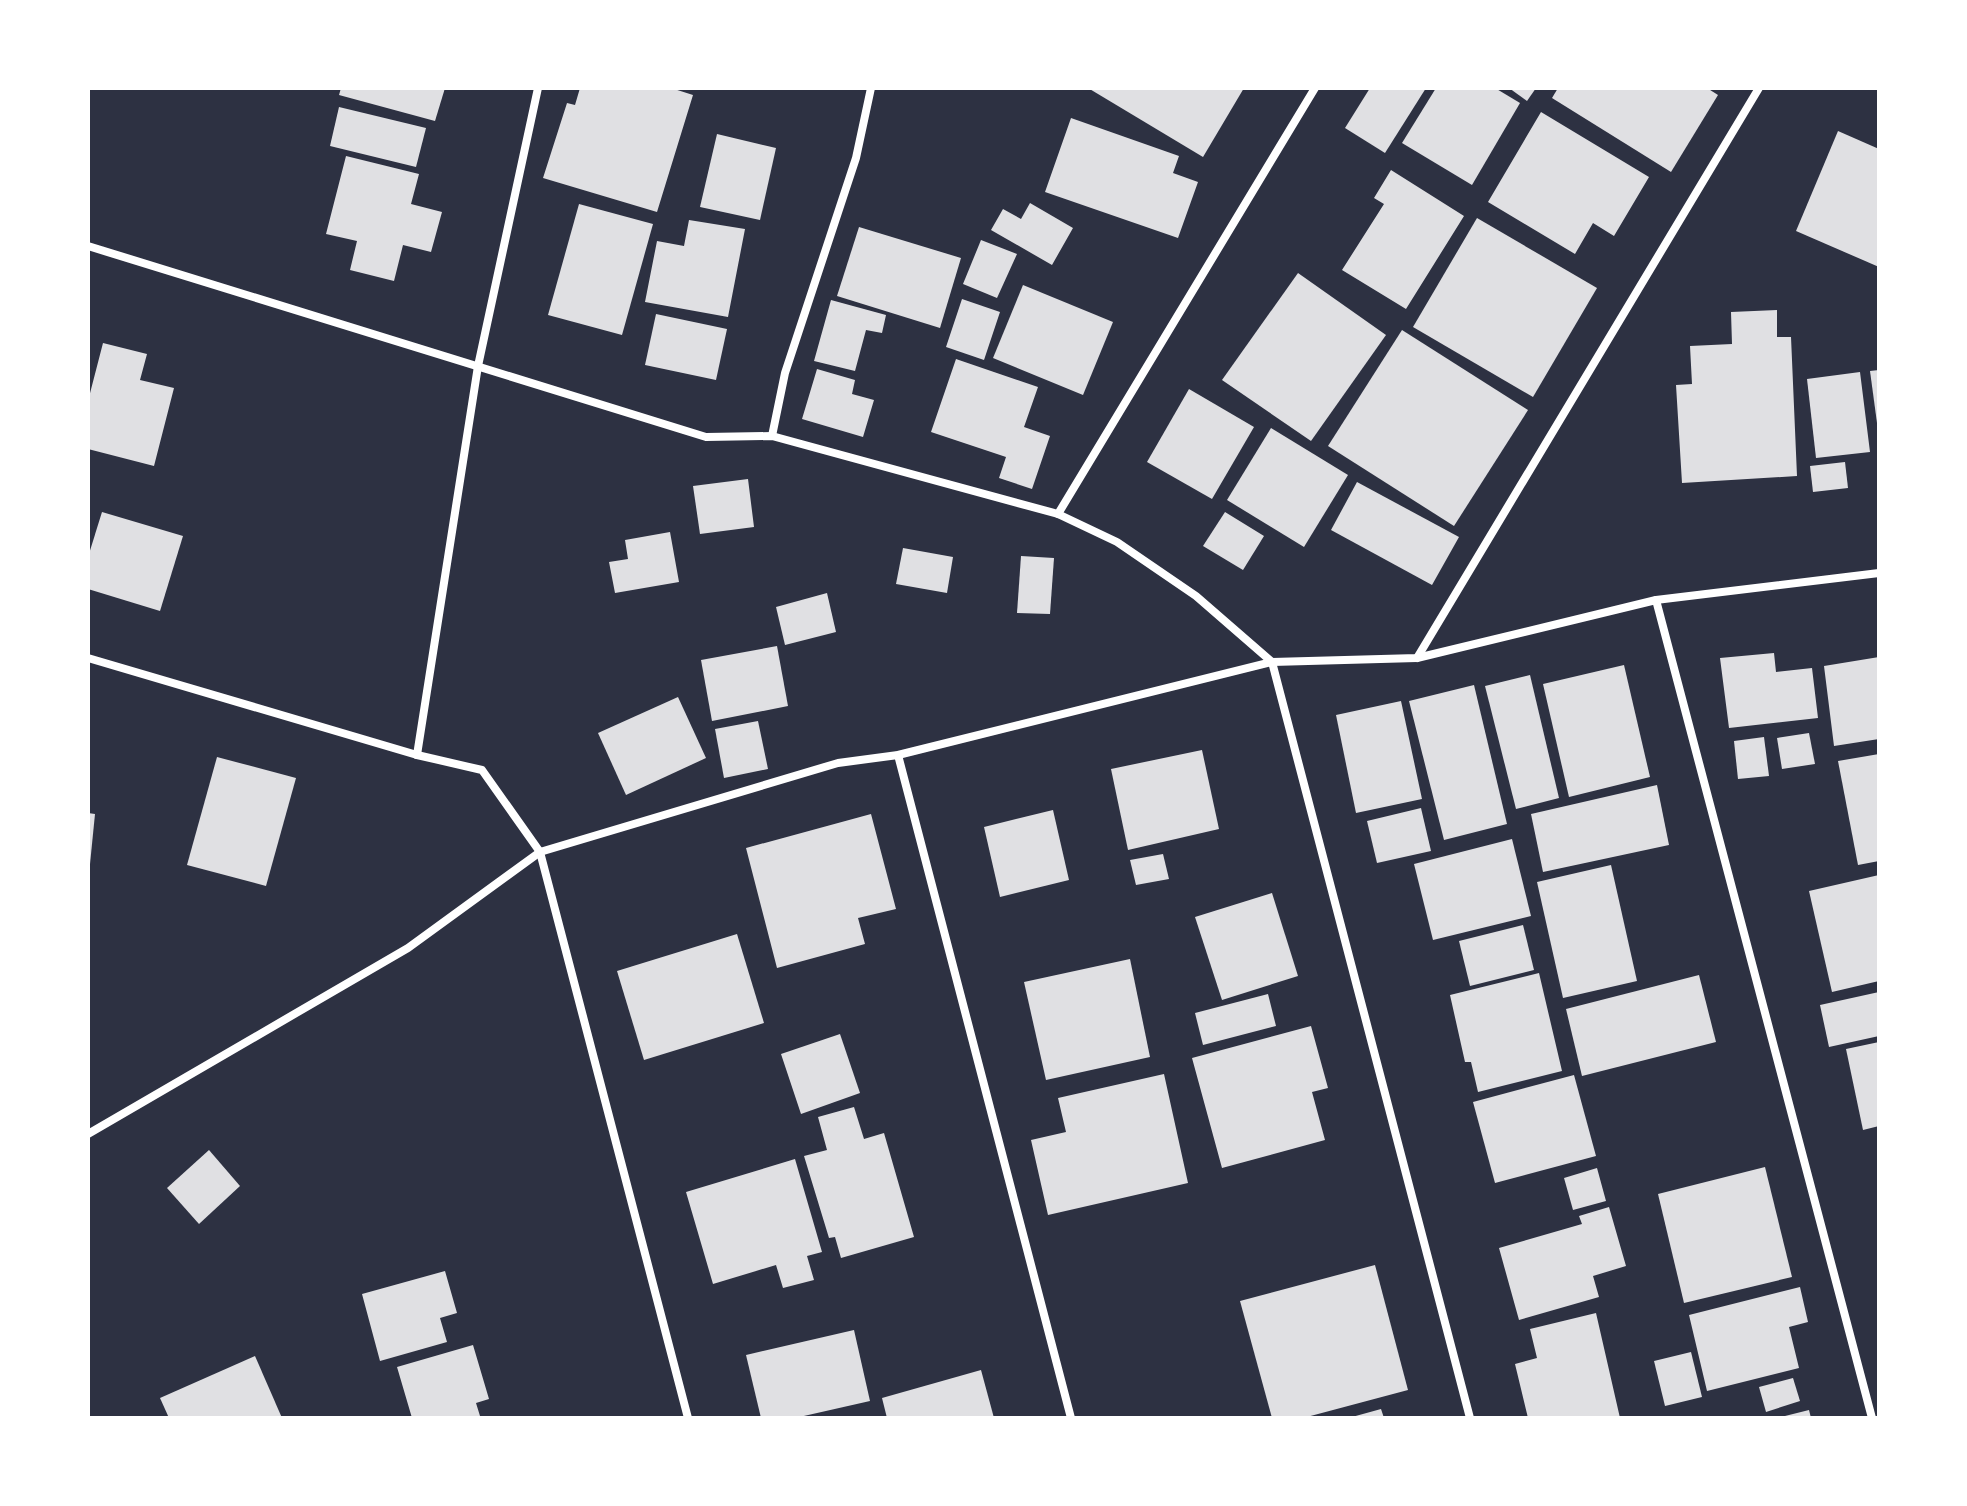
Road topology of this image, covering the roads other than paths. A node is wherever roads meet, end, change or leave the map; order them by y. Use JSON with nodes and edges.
{"nodes":[{"id":1,"x":538,"y":88,"type":"edge"},
{"id":2,"x":871,"y":88,"type":"edge"},
{"id":3,"x":1315,"y":88,"type":"edge"},
{"id":4,"x":1759,"y":88,"type":"edge"},
{"id":5,"x":88,"y":246,"type":"edge"},
{"id":6,"x":478,"y":366,"type":"junction"},
{"id":7,"x":772,"y":436,"type":"junction"},
{"id":8,"x":1058,"y":514,"type":"junction"},
{"id":9,"x":1879,"y":573,"type":"edge"},
{"id":10,"x":1656,"y":600,"type":"junction"},
{"id":11,"x":88,"y":658,"type":"edge"},
{"id":12,"x":1417,"y":658,"type":"junction"},
{"id":13,"x":1272,"y":662,"type":"junction"},
{"id":14,"x":417,"y":755,"type":"junction"},
{"id":15,"x":898,"y":755,"type":"junction"},
{"id":16,"x":540,"y":852,"type":"junction"},
{"id":17,"x":88,"y":1134,"type":"edge"},
{"id":18,"x":688,"y":1418,"type":"edge"},
{"id":19,"x":1071,"y":1418,"type":"edge"},
{"id":20,"x":1470,"y":1418,"type":"edge"},
{"id":21,"x":1872,"y":1418,"type":"edge"}],
"edges":[{"from":1,"to":6,"type":"street"},
{"from":2,"to":7,"type":"street"},
{"from":3,"to":8,"type":"street"},
{"from":4,"to":12,"type":"street"},
{"from":5,"to":6,"type":"street"},
{"from":6,"to":7,"type":"street"},
{"from":6,"to":14,"type":"street"},
{"from":7,"to":8,"type":"street"},
{"from":8,"to":13,"type":"street"},
{"from":9,"to":10,"type":"street"},
{"from":10,"to":12,"type":"street"},
{"from":10,"to":21,"type":"street"},
{"from":11,"to":14,"type":"street"},
{"from":12,"to":13,"type":"street"},
{"from":13,"to":15,"type":"street"},
{"from":13,"to":20,"type":"street"},
{"from":14,"to":16,"type":"street"},
{"from":15,"to":16,"type":"street"},
{"from":15,"to":19,"type":"street"},
{"from":16,"to":17,"type":"street"},
{"from":16,"to":18,"type":"street"}]}
